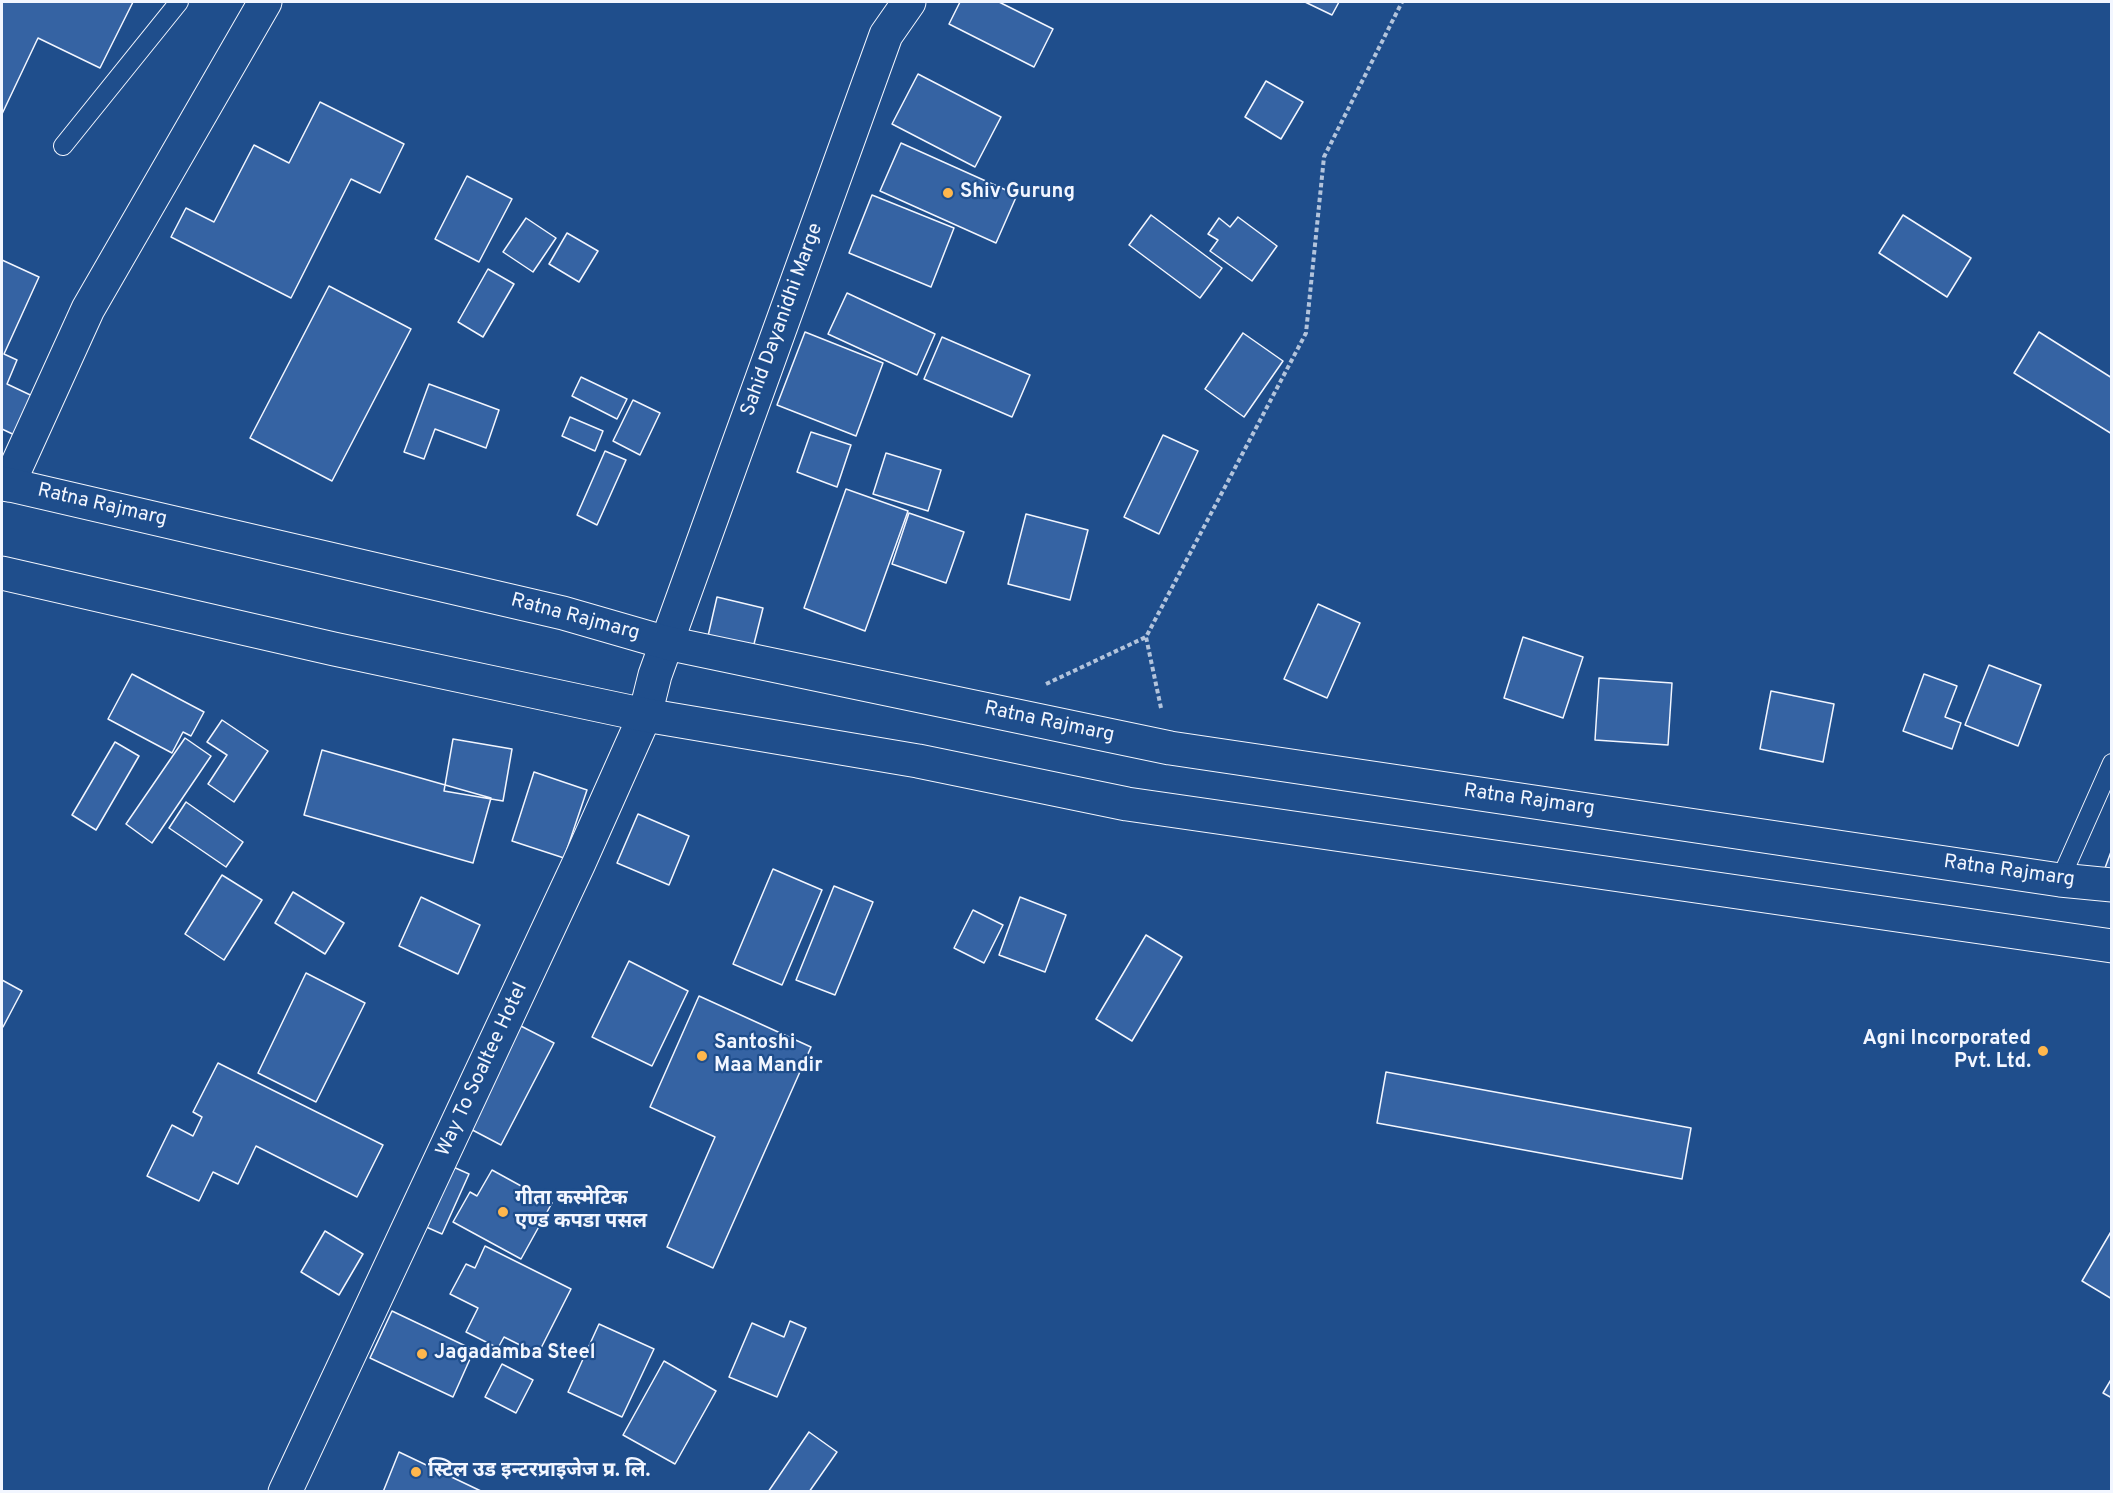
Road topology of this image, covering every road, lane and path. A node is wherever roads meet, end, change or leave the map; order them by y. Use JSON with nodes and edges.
{"nodes":[{"id":1,"x":179,"y":2,"type":"edge"},
{"id":2,"x":265,"y":2,"type":"edge"},
{"id":3,"x":909,"y":2,"type":"edge"},
{"id":4,"x":1402,"y":2,"type":"edge"},
{"id":5,"x":63,"y":146,"type":"dead end"},
{"id":6,"x":5,"y":484,"type":"edge"},
{"id":7,"x":2,"y":573,"type":"edge"},
{"id":8,"x":1146,"y":637,"type":"junction"},
{"id":9,"x":667,"y":643,"type":"junction"},
{"id":10,"x":1041,"y":686,"type":"dead end"},
{"id":11,"x":645,"y":715,"type":"junction"},
{"id":12,"x":1170,"y":748,"type":"junction"},
{"id":13,"x":2112,"y":763,"type":"edge"},
{"id":14,"x":2060,"y":880,"type":"junction"},
{"id":15,"x":2112,"y":885,"type":"edge"},
{"id":16,"x":2112,"y":946,"type":"edge"},
{"id":17,"x":285,"y":1491,"type":"edge"}],
"edges":[{"from":1,"to":5,"type":"lane"},
{"from":2,"to":6,"type":"main road"},
{"from":3,"to":9,"type":"main road","name":"Sahid Dayanidhi Marge"},
{"from":4,"to":8,"type":"path"},
{"from":6,"to":9,"type":"main road","name":"Ratna Rajmarg"},
{"from":7,"to":11,"type":"main road"},
{"from":8,"to":10,"type":"path"},
{"from":8,"to":12,"type":"path"},
{"from":9,"to":11,"type":"main road","name":"Way To Soaltee Hotel"},
{"from":9,"to":12,"type":"main road","name":"Ratna Rajmarg"},
{"from":11,"to":16,"type":"main road"},
{"from":11,"to":17,"type":"main road","name":"Way To Soaltee Hotel"},
{"from":12,"to":14,"type":"main road","name":"Ratna Rajmarg"},
{"from":13,"to":14,"type":"lane"},
{"from":14,"to":15,"type":"main road","name":"Ratna Rajmarg"}]}
